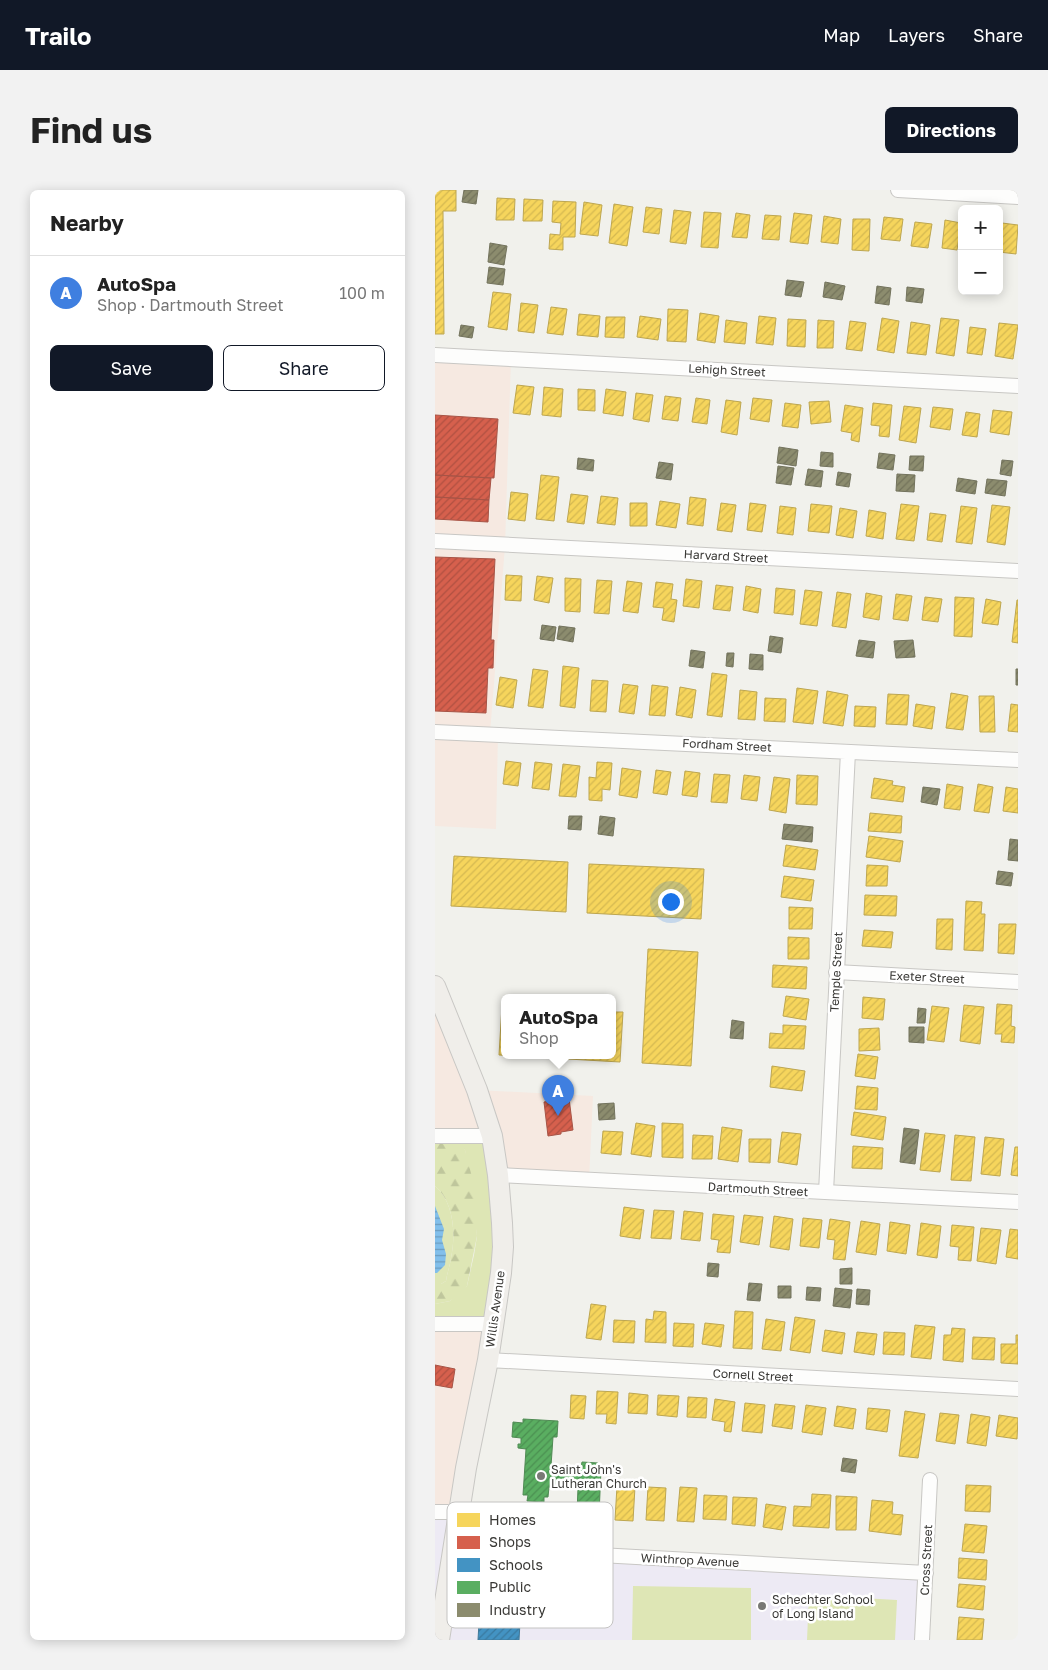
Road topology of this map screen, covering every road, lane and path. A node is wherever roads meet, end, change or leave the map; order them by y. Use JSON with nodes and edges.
{"nodes":[{"id":1,"x":898,"y":190,"type":"edge"},
{"id":2,"x":1018,"y":197,"type":"edge"},
{"id":3,"x":435,"y":355,"type":"edge"},
{"id":4,"x":1018,"y":386,"type":"edge"},
{"id":5,"x":435,"y":541,"type":"edge"},
{"id":6,"x":1018,"y":571,"type":"edge"},
{"id":7,"x":435,"y":732,"type":"edge"},
{"id":8,"x":848,"y":752,"type":"junction"},
{"id":9,"x":1018,"y":760,"type":"edge"},
{"id":10,"x":836,"y":972,"type":"junction"},
{"id":11,"x":1018,"y":982,"type":"edge"},
{"id":12,"x":435,"y":986,"type":"edge"},
{"id":13,"x":435,"y":1136,"type":"edge"},
{"id":14,"x":492,"y":1136,"type":"junction"},
{"id":15,"x":498,"y":1175,"type":"junction"},
{"id":16,"x":826,"y":1192,"type":"junction"},
{"id":17,"x":1018,"y":1202,"type":"edge"},
{"id":18,"x":435,"y":1324,"type":"edge"},
{"id":19,"x":493,"y":1324,"type":"junction"},
{"id":20,"x":488,"y":1360,"type":"junction"},
{"id":21,"x":1018,"y":1389,"type":"edge"},
{"id":22,"x":930,"y":1480,"type":"dead end"},
{"id":23,"x":461,"y":1502,"type":"edge"},
{"id":24,"x":613,"y":1556,"type":"edge"},
{"id":25,"x":926,"y":1573,"type":"junction"},
{"id":26,"x":447,"y":1590,"type":"edge"},
{"id":27,"x":439,"y":1640,"type":"edge"},
{"id":28,"x":922,"y":1640,"type":"edge"}],
"edges":[{"from":1,"to":2,"type":"street"},
{"from":3,"to":4,"type":"street","name":"Lehigh Street"},
{"from":5,"to":6,"type":"street","name":"Harvard Street"},
{"from":7,"to":8,"type":"street","name":"Fordham Street"},
{"from":8,"to":9,"type":"street","name":"Fordham Street"},
{"from":8,"to":10,"type":"street","name":"Temple Street"},
{"from":10,"to":11,"type":"street","name":"Exeter Street"},
{"from":10,"to":16,"type":"street","name":"Temple Street"},
{"from":12,"to":14,"type":"main road","name":"Willis Avenue"},
{"from":13,"to":14,"type":"street"},
{"from":14,"to":15,"type":"main road","name":"Willis Avenue"},
{"from":15,"to":16,"type":"street","name":"Dartmouth Street"},
{"from":15,"to":19,"type":"main road","name":"Willis Avenue"},
{"from":16,"to":17,"type":"street","name":"Dartmouth Street"},
{"from":18,"to":19,"type":"street"},
{"from":19,"to":20,"type":"main road","name":"Willis Avenue"},
{"from":20,"to":21,"type":"street","name":"Cornell Street"},
{"from":20,"to":23,"type":"main road","name":"Willis Avenue"},
{"from":22,"to":25,"type":"street","name":"Cross Street"},
{"from":24,"to":25,"type":"street","name":"Winthrop Avenue"},
{"from":25,"to":28,"type":"street","name":"Cross Street"},
{"from":26,"to":27,"type":"main road","name":"Willis Avenue"}]}
